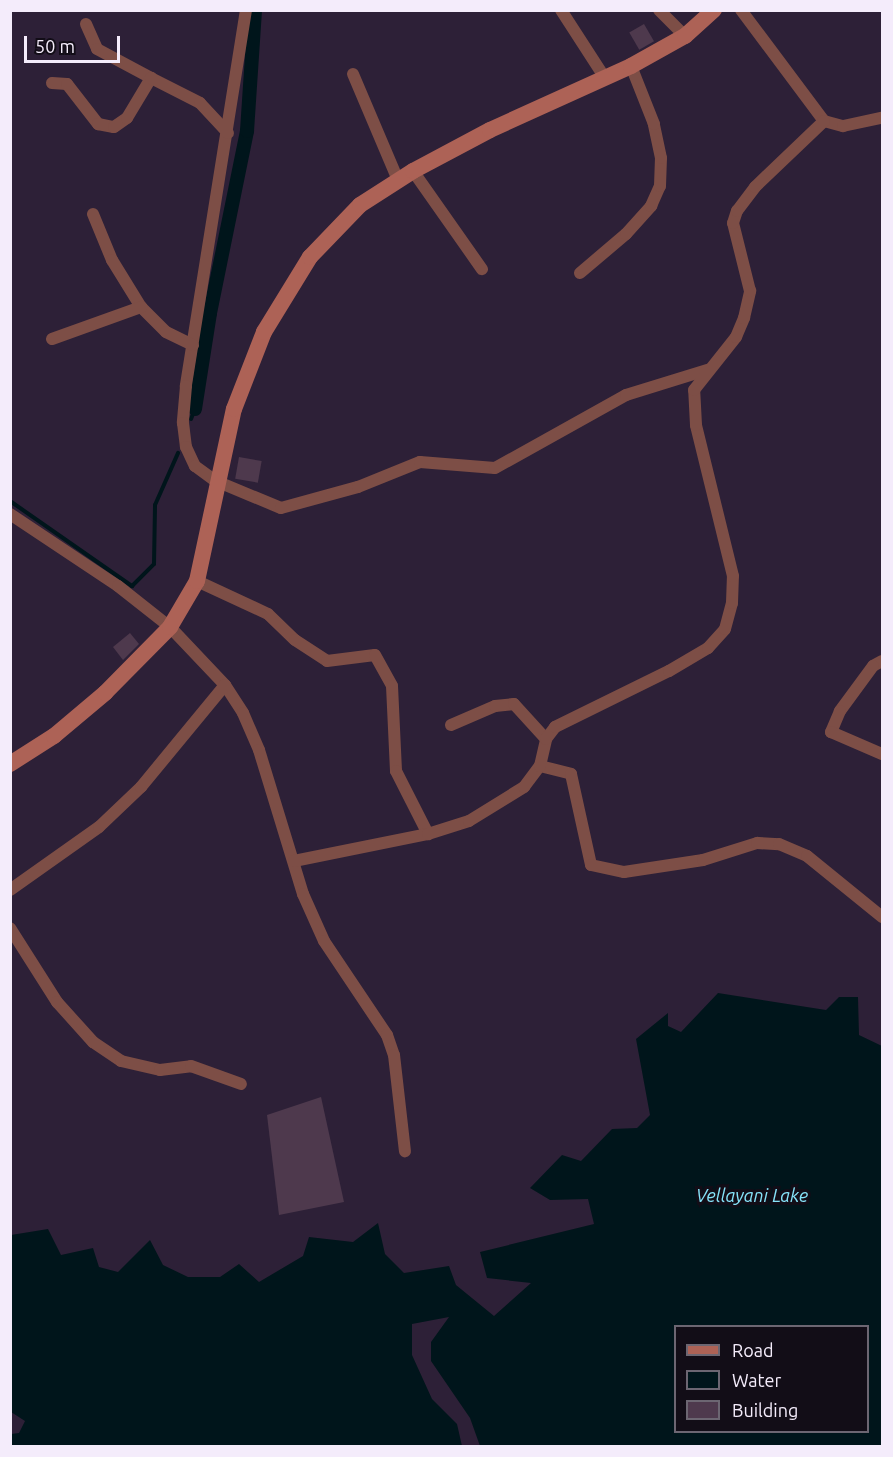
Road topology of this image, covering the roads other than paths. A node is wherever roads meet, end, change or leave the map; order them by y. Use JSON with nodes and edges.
{"nodes":[{"id":1,"x":246,"y":10,"type":"edge"},
{"id":2,"x":561,"y":10,"type":"edge"},
{"id":3,"x":659,"y":10,"type":"edge"},
{"id":4,"x":714,"y":10,"type":"edge"},
{"id":5,"x":741,"y":10,"type":"edge"},
{"id":6,"x":86,"y":24,"type":"dead end"},
{"id":7,"x":684,"y":36,"type":"junction"},
{"id":8,"x":631,"y":66,"type":"junction"},
{"id":9,"x":353,"y":74,"type":"dead end"},
{"id":10,"x":152,"y":78,"type":"junction"},
{"id":11,"x":605,"y":78,"type":"junction"},
{"id":12,"x":52,"y":83,"type":"dead end"},
{"id":13,"x":882,"y":118,"type":"edge"},
{"id":14,"x":824,"y":121,"type":"junction"},
{"id":15,"x":228,"y":133,"type":"junction"},
{"id":16,"x":413,"y":171,"type":"junction"},
{"id":17,"x":398,"y":180,"type":"junction"},
{"id":18,"x":93,"y":214,"type":"dead end"},
{"id":19,"x":482,"y":269,"type":"dead end"},
{"id":20,"x":580,"y":273,"type":"dead end"},
{"id":21,"x":141,"y":307,"type":"junction"},
{"id":22,"x":52,"y":339,"type":"dead end"},
{"id":23,"x":193,"y":345,"type":"junction"},
{"id":24,"x":707,"y":370,"type":"junction"},
{"id":25,"x":216,"y":481,"type":"junction"},
{"id":26,"x":10,"y":514,"type":"edge"},
{"id":27,"x":197,"y":581,"type":"junction"},
{"id":28,"x":170,"y":627,"type":"junction"},
{"id":29,"x":882,"y":661,"type":"edge"},
{"id":30,"x":225,"y":685,"type":"junction"},
{"id":31,"x":451,"y":725,"type":"dead end"},
{"id":32,"x":546,"y":739,"type":"junction"},
{"id":33,"x":882,"y":754,"type":"edge"},
{"id":34,"x":10,"y":764,"type":"edge"},
{"id":35,"x":540,"y":766,"type":"junction"},
{"id":36,"x":428,"y":834,"type":"junction"},
{"id":37,"x":294,"y":861,"type":"junction"},
{"id":38,"x":10,"y":890,"type":"edge"},
{"id":39,"x":882,"y":917,"type":"edge"},
{"id":40,"x":10,"y":928,"type":"edge"},
{"id":41,"x":241,"y":1084,"type":"dead end"},
{"id":42,"x":405,"y":1151,"type":"dead end"}],
"edges":[{"from":1,"to":15,"type":"street"},
{"from":2,"to":11,"type":"street"},
{"from":3,"to":7,"type":"street"},
{"from":4,"to":7,"type":"street"},
{"from":5,"to":14,"type":"street"},
{"from":6,"to":10,"type":"street"},
{"from":7,"to":8,"type":"street"},
{"from":8,"to":11,"type":"street"},
{"from":8,"to":20,"type":"street"},
{"from":9,"to":17,"type":"street"},
{"from":10,"to":12,"type":"street"},
{"from":10,"to":15,"type":"street"},
{"from":11,"to":16,"type":"street"},
{"from":13,"to":14,"type":"street"},
{"from":14,"to":24,"type":"street"},
{"from":15,"to":23,"type":"street"},
{"from":16,"to":17,"type":"street"},
{"from":16,"to":19,"type":"street"},
{"from":17,"to":25,"type":"street"},
{"from":18,"to":21,"type":"street"},
{"from":21,"to":22,"type":"street"},
{"from":21,"to":23,"type":"street"},
{"from":23,"to":25,"type":"street"},
{"from":24,"to":25,"type":"street"},
{"from":24,"to":32,"type":"street"},
{"from":25,"to":27,"type":"street"},
{"from":26,"to":28,"type":"street"},
{"from":27,"to":28,"type":"street"},
{"from":27,"to":36,"type":"street"},
{"from":28,"to":30,"type":"street"},
{"from":28,"to":34,"type":"street"},
{"from":29,"to":33,"type":"street"},
{"from":30,"to":37,"type":"street"},
{"from":30,"to":38,"type":"street"},
{"from":31,"to":32,"type":"street"},
{"from":32,"to":35,"type":"street"},
{"from":35,"to":36,"type":"street"},
{"from":35,"to":39,"type":"street"},
{"from":36,"to":37,"type":"street"},
{"from":37,"to":42,"type":"street"},
{"from":40,"to":41,"type":"street"}]}
